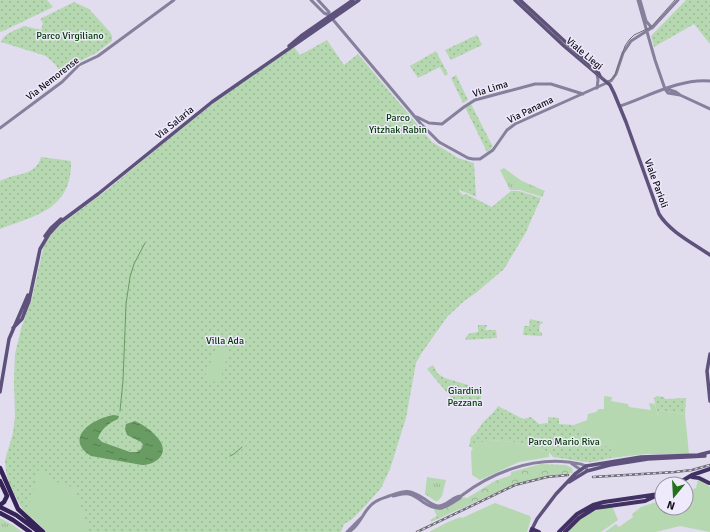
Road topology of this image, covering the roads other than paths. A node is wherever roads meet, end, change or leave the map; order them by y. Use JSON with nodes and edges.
{"nodes":[{"id":1,"x":174,"y":0,"type":"edge"},
{"id":2,"x":311,"y":0,"type":"edge"},
{"id":3,"x":318,"y":0,"type":"edge"},
{"id":4,"x":353,"y":0,"type":"edge"},
{"id":5,"x":359,"y":0,"type":"edge"},
{"id":6,"x":515,"y":0,"type":"edge"},
{"id":7,"x":520,"y":0,"type":"edge"},
{"id":8,"x":639,"y":0,"type":"edge"},
{"id":9,"x":678,"y":0,"type":"edge"},
{"id":10,"x":323,"y":13,"type":"junction"},
{"id":11,"x":331,"y":17,"type":"junction"},
{"id":12,"x":324,"y":20,"type":"junction"},
{"id":13,"x":652,"y":28,"type":"junction"},
{"id":14,"x":647,"y":32,"type":"junction"},
{"id":15,"x":284,"y":52,"type":"junction"},
{"id":16,"x":597,"y":74,"type":"junction"},
{"id":17,"x":601,"y":77,"type":"junction"},
{"id":18,"x":710,"y":81,"type":"edge"},
{"id":19,"x":608,"y":83,"type":"junction"},
{"id":20,"x":595,"y":89,"type":"junction"},
{"id":21,"x":665,"y":89,"type":"junction"},
{"id":22,"x":583,"y":94,"type":"junction"},
{"id":23,"x":620,"y":106,"type":"junction"},
{"id":24,"x":710,"y":109,"type":"edge"},
{"id":25,"x":414,"y":115,"type":"junction"},
{"id":26,"x":0,"y":128,"type":"edge"},
{"id":27,"x":710,"y":256,"type":"edge"},
{"id":28,"x":710,"y":354,"type":"edge"},
{"id":29,"x":0,"y":392,"type":"edge"},
{"id":30,"x":710,"y":401,"type":"edge"},
{"id":31,"x":710,"y":454,"type":"edge"},
{"id":32,"x":570,"y":462,"type":"junction"},
{"id":33,"x":586,"y":466,"type":"junction"},
{"id":34,"x":0,"y":468,"type":"edge"},
{"id":35,"x":709,"y":469,"type":"edge"},
{"id":36,"x":580,"y":470,"type":"junction"},
{"id":37,"x":586,"y":472,"type":"junction"},
{"id":38,"x":574,"y":474,"type":"junction"},
{"id":39,"x":693,"y":476,"type":"edge"},
{"id":40,"x":694,"y":478,"type":"edge"},
{"id":41,"x":0,"y":481,"type":"edge"},
{"id":42,"x":566,"y":483,"type":"junction"},
{"id":43,"x":710,"y":483,"type":"edge"},
{"id":44,"x":654,"y":495,"type":"edge"},
{"id":45,"x":654,"y":497,"type":"edge"},
{"id":46,"x":0,"y":510,"type":"edge"},
{"id":47,"x":531,"y":530,"type":"edge"},
{"id":48,"x":26,"y":532,"type":"edge"},
{"id":49,"x":30,"y":532,"type":"edge"},
{"id":50,"x":35,"y":532,"type":"edge"},
{"id":51,"x":40,"y":532,"type":"edge"},
{"id":52,"x":43,"y":532,"type":"edge"},
{"id":53,"x":348,"y":532,"type":"edge"},
{"id":54,"x":539,"y":532,"type":"edge"},
{"id":55,"x":559,"y":532,"type":"edge"},
{"id":56,"x":565,"y":532,"type":"edge"}],
"edges":[{"from":1,"to":26,"type":"street","name":"Via Nemorense"},
{"from":2,"to":10,"type":"street"},
{"from":3,"to":11,"type":"street"},
{"from":4,"to":11,"type":"main road","name":"Via Salaria"},
{"from":5,"to":11,"type":"main road","name":"Via Salaria"},
{"from":6,"to":16,"type":"main road","name":"Viale Liegi"},
{"from":7,"to":17,"type":"main road","name":"Viale Liegi"},
{"from":8,"to":13,"type":"street"},
{"from":8,"to":14,"type":"street"},
{"from":9,"to":13,"type":"street"},
{"from":10,"to":11,"type":"street"},
{"from":10,"to":12,"type":"street"},
{"from":11,"to":12,"type":"main road","name":"Via Salaria"},
{"from":11,"to":15,"type":"main road","name":"Via Salaria"},
{"from":11,"to":25,"type":"street"},
{"from":12,"to":15,"type":"main road","name":"Via Salaria"},
{"from":13,"to":14,"type":"street"},
{"from":14,"to":19,"type":"street","name":"Via Panama"},
{"from":14,"to":21,"type":"street"},
{"from":15,"to":29,"type":"main road","name":"Via Salaria"},
{"from":16,"to":17,"type":"main road","name":"Viale Liegi"},
{"from":16,"to":20,"type":"street"},
{"from":17,"to":19,"type":"main road","name":"Viale Parioli"},
{"from":18,"to":21,"type":"street"},
{"from":19,"to":20,"type":"street","name":"Via Panama"},
{"from":19,"to":23,"type":"main road","name":"Viale Parioli"},
{"from":20,"to":22,"type":"street","name":"Via Panama"},
{"from":21,"to":23,"type":"street"},
{"from":21,"to":24,"type":"street"},
{"from":22,"to":25,"type":"street","name":"Via Lima"},
{"from":22,"to":25,"type":"street","name":"Via Panama"},
{"from":23,"to":27,"type":"main road","name":"Viale Parioli"},
{"from":28,"to":30,"type":"main road"},
{"from":31,"to":33,"type":"main road"},
{"from":31,"to":37,"type":"main road"},
{"from":32,"to":33,"type":"street"},
{"from":32,"to":36,"type":"street"},
{"from":32,"to":38,"type":"street"},
{"from":32,"to":53,"type":"street"},
{"from":33,"to":36,"type":"main road"},
{"from":33,"to":37,"type":"street"},
{"from":34,"to":52,"type":"highway"},
{"from":35,"to":39,"type":"main road"},
{"from":35,"to":43,"type":"main road"},
{"from":36,"to":37,"type":"street"},
{"from":36,"to":38,"type":"main road"},
{"from":37,"to":42,"type":"main road"},
{"from":38,"to":42,"type":"main road"},
{"from":40,"to":43,"type":"main road"},
{"from":41,"to":46,"type":"highway"},
{"from":42,"to":47,"type":"main road"},
{"from":44,"to":55,"type":"main road"},
{"from":45,"to":56,"type":"main road"},
{"from":46,"to":48,"type":"highway"},
{"from":46,"to":49,"type":"highway"},
{"from":46,"to":50,"type":"highway"},
{"from":46,"to":51,"type":"highway"},
{"from":47,"to":54,"type":"main road"}]}
